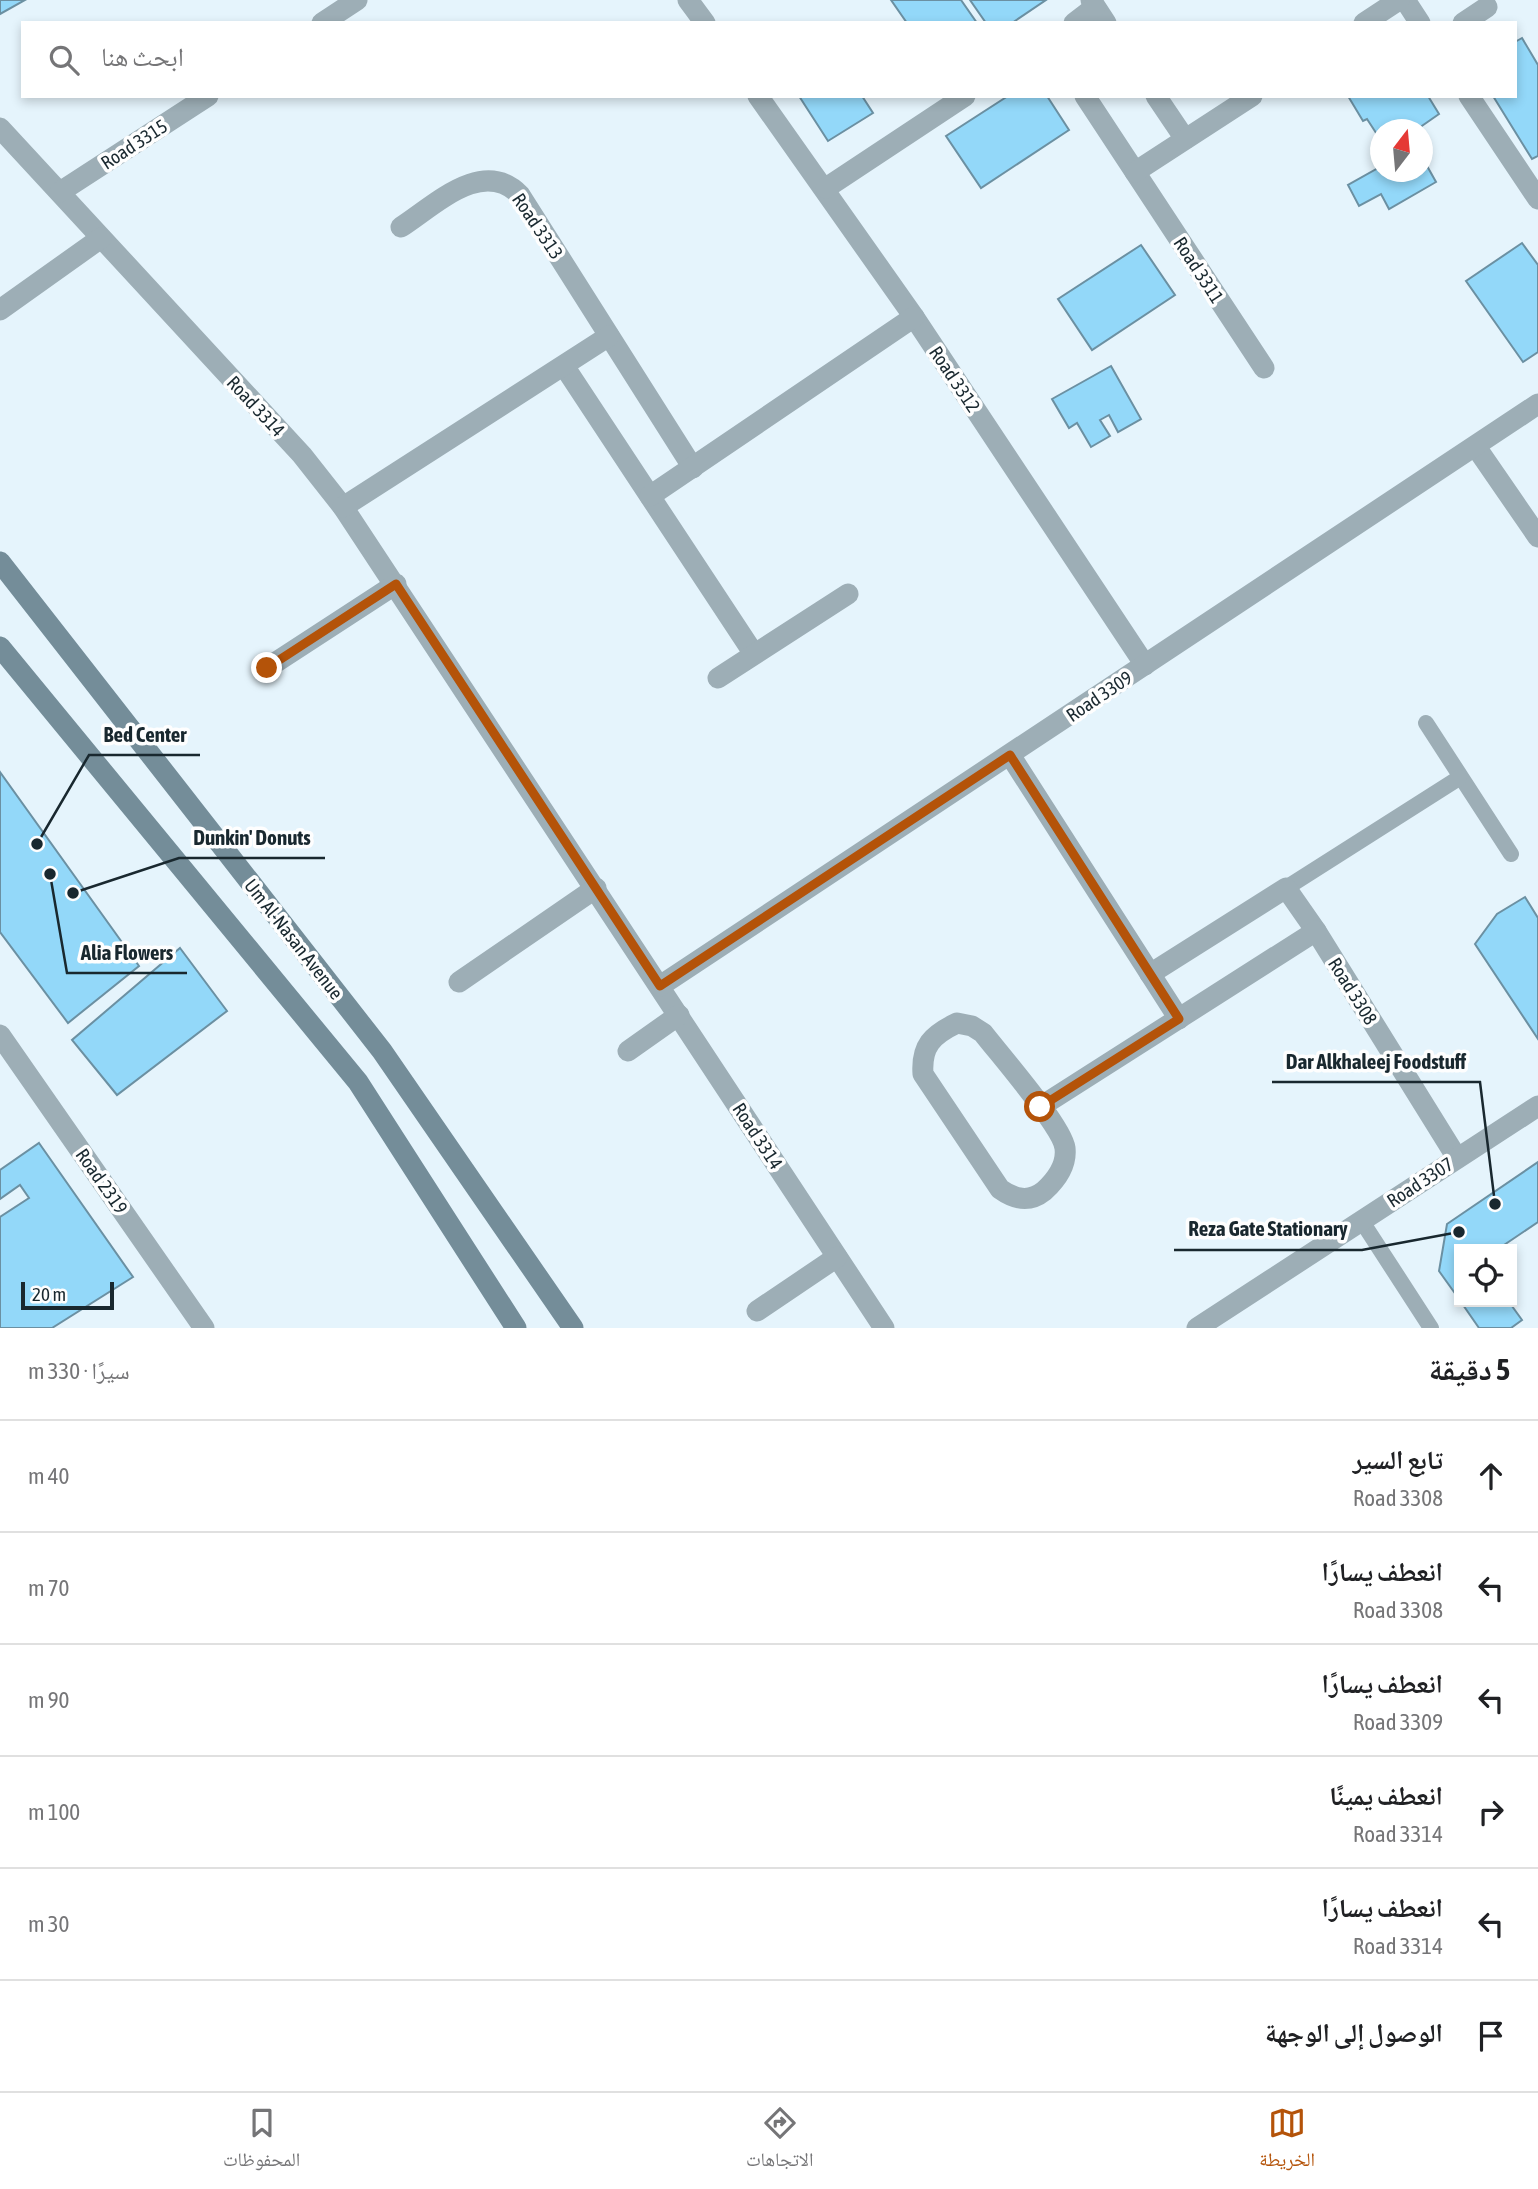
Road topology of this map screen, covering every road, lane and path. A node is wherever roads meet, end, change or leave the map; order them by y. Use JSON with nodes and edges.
{"nodes":[{"id":1,"x":358,"y":0,"type":"edge"},
{"id":2,"x":688,"y":0,"type":"edge"},
{"id":3,"x":1399,"y":0,"type":"edge"},
{"id":4,"x":1405,"y":0,"type":"edge"},
{"id":5,"x":1487,"y":7,"type":"dead end"},
{"id":6,"x":1097,"y":10,"type":"edge"},
{"id":7,"x":325,"y":21,"type":"edge"},
{"id":8,"x":704,"y":21,"type":"edge"},
{"id":9,"x":1078,"y":21,"type":"edge"},
{"id":10,"x":1367,"y":21,"type":"edge"},
{"id":11,"x":1419,"y":21,"type":"edge"},
{"id":12,"x":1466,"y":21,"type":"edge"},
{"id":13,"x":205,"y":98,"type":"edge"},
{"id":14,"x":759,"y":98,"type":"edge"},
{"id":15,"x":962,"y":98,"type":"edge"},
{"id":16,"x":1086,"y":98,"type":"edge"},
{"id":17,"x":1157,"y":98,"type":"edge"},
{"id":18,"x":1249,"y":98,"type":"edge"},
{"id":19,"x":1470,"y":98,"type":"edge"},
{"id":20,"x":0,"y":128,"type":"edge"},
{"id":21,"x":1185,"y":139,"type":"junction"},
{"id":22,"x":1135,"y":172,"type":"junction"},
{"id":23,"x":826,"y":188,"type":"junction"},
{"id":24,"x":60,"y":191,"type":"junction"},
{"id":25,"x":1538,"y":198,"type":"edge"},
{"id":26,"x":401,"y":226,"type":"dead end"},
{"id":27,"x":102,"y":239,"type":"junction"},
{"id":28,"x":0,"y":310,"type":"edge"},
{"id":29,"x":914,"y":317,"type":"junction"},
{"id":30,"x":610,"y":336,"type":"junction"},
{"id":31,"x":564,"y":366,"type":"junction"},
{"id":32,"x":1264,"y":369,"type":"dead end"},
{"id":33,"x":1538,"y":404,"type":"edge"},
{"id":34,"x":1476,"y":447,"type":"junction"},
{"id":35,"x":693,"y":468,"type":"junction"},
{"id":36,"x":650,"y":496,"type":"junction"},
{"id":37,"x":343,"y":507,"type":"junction"},
{"id":38,"x":1538,"y":537,"type":"edge"},
{"id":39,"x":0,"y":562,"type":"edge"},
{"id":40,"x":396,"y":584,"type":"junction"},
{"id":41,"x":848,"y":594,"type":"dead end"},
{"id":42,"x":0,"y":647,"type":"edge"},
{"id":43,"x":754,"y":654,"type":"junction"},
{"id":44,"x":1145,"y":665,"type":"junction"},
{"id":45,"x":267,"y":668,"type":"dead end"},
{"id":46,"x":718,"y":678,"type":"dead end"},
{"id":47,"x":1426,"y":723,"type":"dead end"},
{"id":48,"x":1010,"y":755,"type":"junction"},
{"id":49,"x":1459,"y":778,"type":"junction"},
{"id":50,"x":1511,"y":853,"type":"dead end"},
{"id":51,"x":596,"y":888,"type":"junction"},
{"id":52,"x":1286,"y":888,"type":"junction"},
{"id":53,"x":1316,"y":931,"type":"junction"},
{"id":54,"x":1150,"y":974,"type":"junction"},
{"id":55,"x":459,"y":982,"type":"dead end"},
{"id":56,"x":660,"y":986,"type":"junction"},
{"id":57,"x":679,"y":1015,"type":"junction"},
{"id":58,"x":1179,"y":1019,"type":"junction"},
{"id":59,"x":0,"y":1035,"type":"edge"},
{"id":60,"x":628,"y":1051,"type":"dead end"},
{"id":61,"x":1538,"y":1106,"type":"edge"},
{"id":62,"x":1040,"y":1107,"type":"junction"},
{"id":63,"x":1457,"y":1158,"type":"junction"},
{"id":64,"x":1361,"y":1220,"type":"junction"},
{"id":65,"x":838,"y":1257,"type":"junction"},
{"id":66,"x":757,"y":1311,"type":"dead end"},
{"id":67,"x":204,"y":1328,"type":"edge"},
{"id":68,"x":516,"y":1328,"type":"edge"},
{"id":69,"x":573,"y":1328,"type":"edge"},
{"id":70,"x":884,"y":1328,"type":"edge"},
{"id":71,"x":1197,"y":1328,"type":"edge"},
{"id":72,"x":1431,"y":1328,"type":"edge"}],
"edges":[{"from":1,"to":7,"type":"street"},
{"from":2,"to":8,"type":"street"},
{"from":3,"to":10,"type":"street"},
{"from":4,"to":11,"type":"street"},
{"from":5,"to":12,"type":"street"},
{"from":6,"to":9,"type":"street"},
{"from":13,"to":24,"type":"street","name":"Road 3315"},
{"from":14,"to":23,"type":"street","name":"Road 3312"},
{"from":15,"to":23,"type":"street"},
{"from":16,"to":22,"type":"street","name":"Road 3311"},
{"from":17,"to":21,"type":"street"},
{"from":18,"to":21,"type":"street"},
{"from":19,"to":25,"type":"street"},
{"from":20,"to":24,"type":"street","name":"Road 3314"},
{"from":21,"to":22,"type":"street"},
{"from":22,"to":32,"type":"street","name":"Road 3311"},
{"from":23,"to":29,"type":"street","name":"Road 3312"},
{"from":24,"to":27,"type":"street","name":"Road 3314"},
{"from":26,"to":30,"type":"street","name":"Road 3313"},
{"from":27,"to":28,"type":"street"},
{"from":27,"to":37,"type":"street","name":"Road 3314"},
{"from":29,"to":35,"type":"street"},
{"from":29,"to":44,"type":"street","name":"Road 3312"},
{"from":30,"to":31,"type":"street"},
{"from":30,"to":35,"type":"street","name":"Road 3313"},
{"from":31,"to":36,"type":"street"},
{"from":31,"to":37,"type":"street"},
{"from":33,"to":34,"type":"street","name":"Road 3309"},
{"from":34,"to":38,"type":"street"},
{"from":34,"to":44,"type":"street","name":"Road 3309"},
{"from":35,"to":36,"type":"street"},
{"from":36,"to":43,"type":"street"},
{"from":37,"to":40,"type":"street","name":"Road 3314"},
{"from":39,"to":69,"type":"main road","name":"Um Al-Nasan Avenue"},
{"from":40,"to":45,"type":"street"},
{"from":40,"to":51,"type":"street","name":"Road 3314"},
{"from":41,"to":43,"type":"street"},
{"from":42,"to":68,"type":"main road","name":"Um Al-Nasan Avenue"},
{"from":43,"to":46,"type":"street"},
{"from":44,"to":48,"type":"street","name":"Road 3309"},
{"from":47,"to":49,"type":"lane"},
{"from":48,"to":54,"type":"street"},
{"from":48,"to":56,"type":"street","name":"Road 3309"},
{"from":49,"to":50,"type":"lane"},
{"from":49,"to":52,"type":"lane"},
{"from":51,"to":55,"type":"street"},
{"from":51,"to":56,"type":"street","name":"Road 3314"},
{"from":52,"to":53,"type":"street","name":"Road 3308"},
{"from":52,"to":54,"type":"street"},
{"from":53,"to":58,"type":"street"},
{"from":53,"to":63,"type":"street","name":"Road 3308"},
{"from":54,"to":58,"type":"street"},
{"from":56,"to":57,"type":"street","name":"Road 3314"},
{"from":57,"to":60,"type":"street"},
{"from":57,"to":65,"type":"street","name":"Road 3314"},
{"from":58,"to":62,"type":"street"},
{"from":59,"to":67,"type":"street","name":"Road 2319"},
{"from":61,"to":63,"type":"street","name":"Road 3307"},
{"from":62,"to":62,"type":"street"},
{"from":63,"to":64,"type":"street","name":"Road 3307"},
{"from":64,"to":71,"type":"street","name":"Road 3307"},
{"from":64,"to":72,"type":"lane"},
{"from":65,"to":66,"type":"street"},
{"from":65,"to":70,"type":"street","name":"Road 3314"}]}
